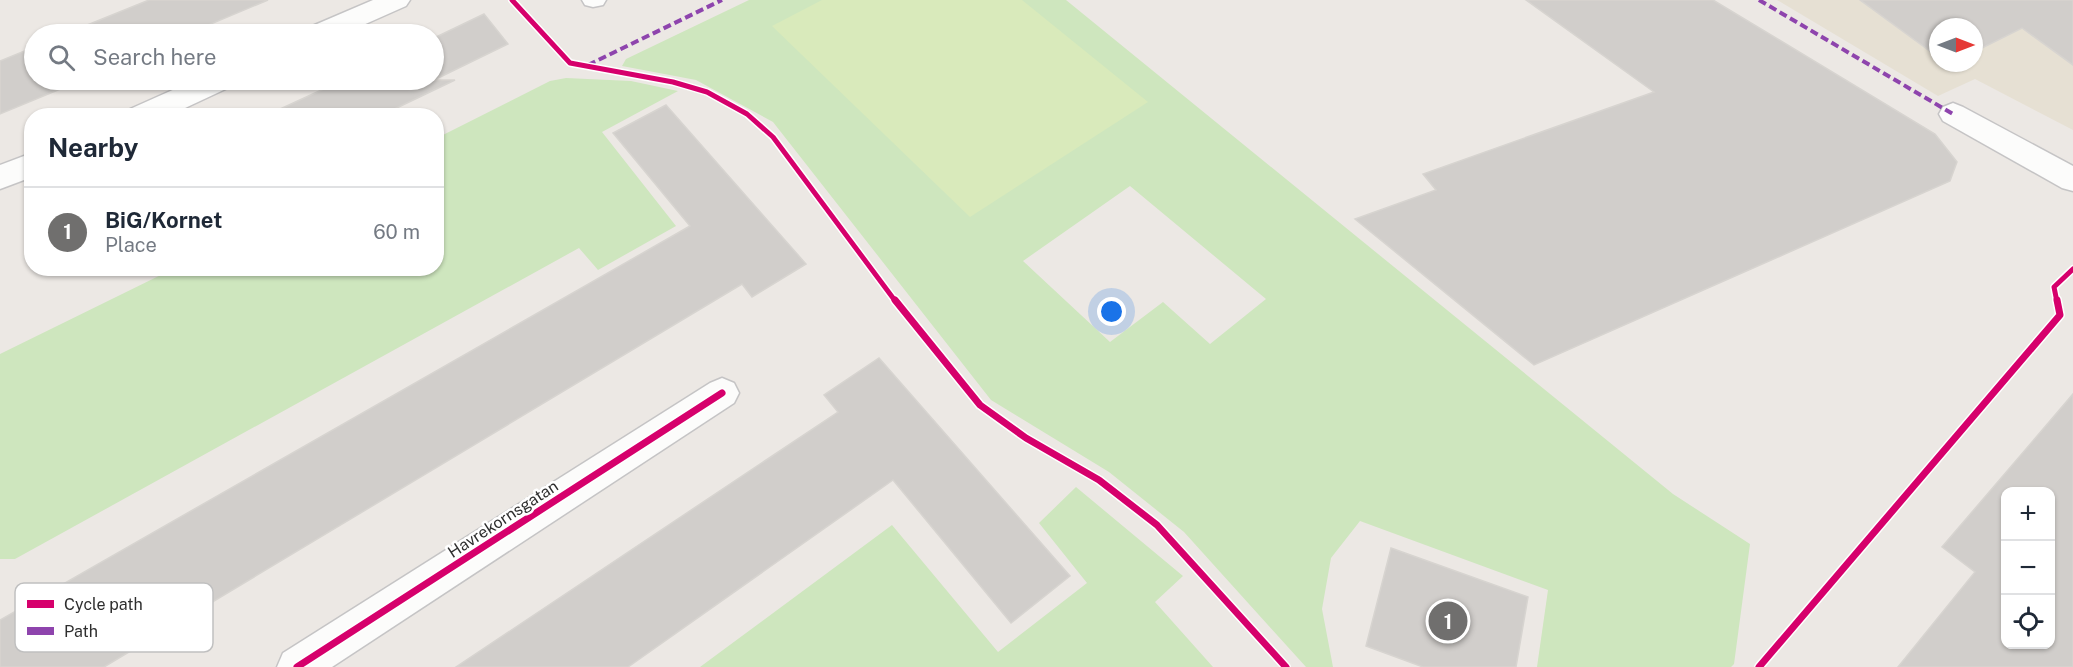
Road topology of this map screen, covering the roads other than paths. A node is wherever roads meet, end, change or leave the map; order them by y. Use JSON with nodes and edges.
{"nodes":[{"id":1,"x":397,"y":0,"type":"edge"},
{"id":2,"x":343,"y":24,"type":"edge"},
{"id":3,"x":198,"y":90,"type":"edge"},
{"id":4,"x":158,"y":108,"type":"edge"},
{"id":5,"x":1953,"y":114,"type":"dead end"},
{"id":6,"x":24,"y":168,"type":"edge"},
{"id":7,"x":0,"y":178,"type":"edge"},
{"id":8,"x":2073,"y":180,"type":"edge"},
{"id":9,"x":722,"y":393,"type":"dead end"},
{"id":10,"x":297,"y":667,"type":"edge"}],
"edges":[{"from":1,"to":2,"type":"street"},
{"from":3,"to":4,"type":"street"},
{"from":5,"to":8,"type":"street"},
{"from":6,"to":7,"type":"street"},
{"from":9,"to":10,"type":"street","name":"Havrekornsgatan"}]}
